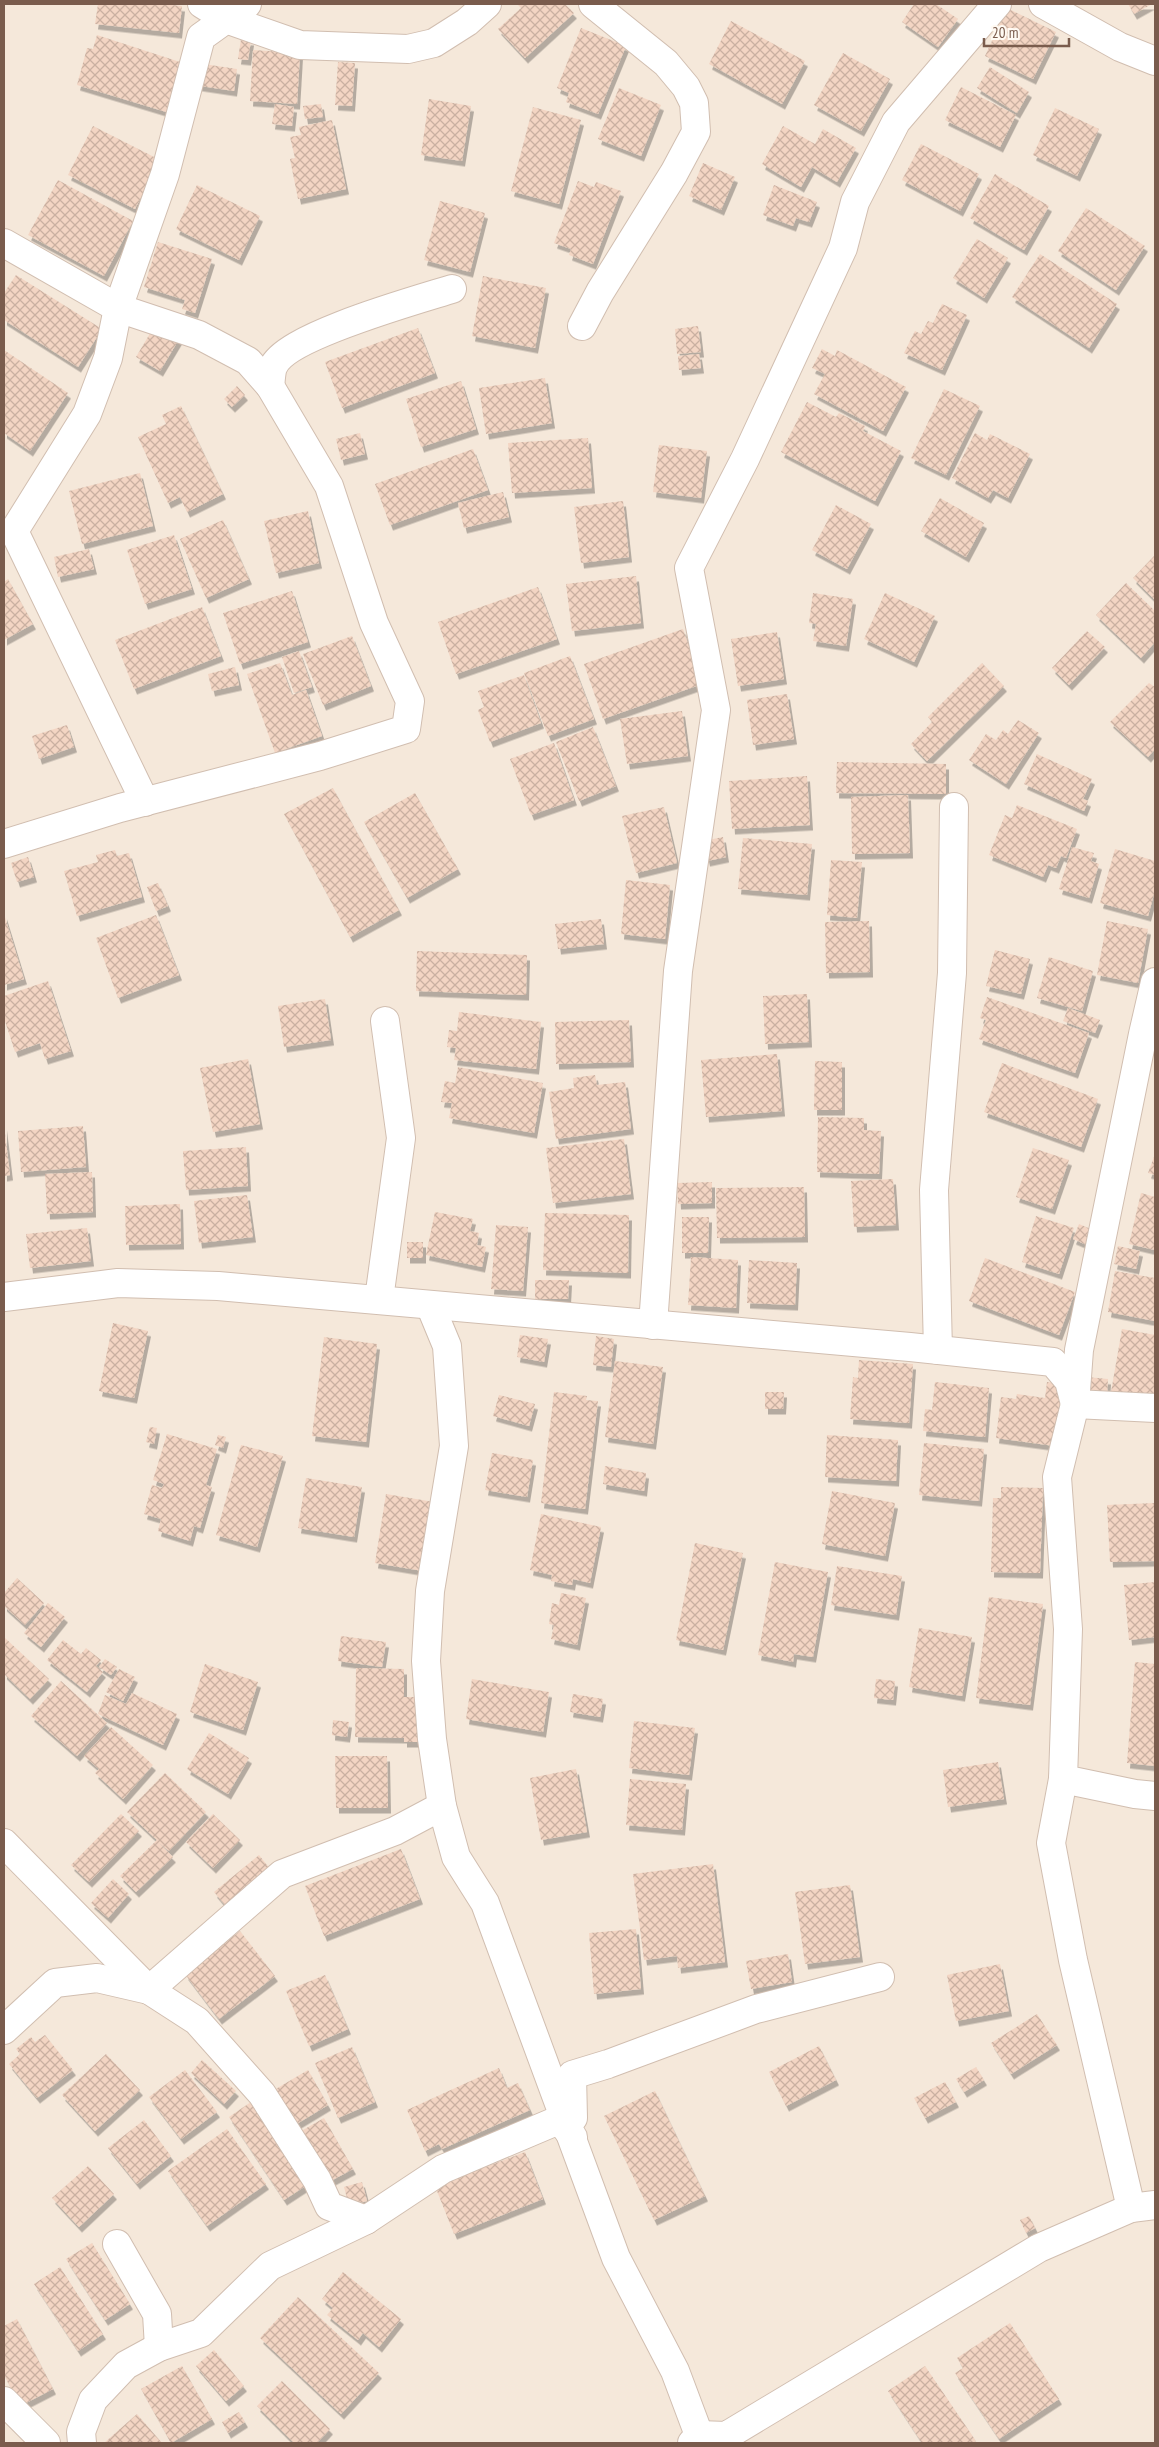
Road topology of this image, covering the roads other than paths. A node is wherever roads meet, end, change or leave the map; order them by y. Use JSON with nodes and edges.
{"nodes":[{"id":1,"x":202,"y":4,"type":"edge"},
{"id":2,"x":487,"y":4,"type":"edge"},
{"id":3,"x":593,"y":4,"type":"edge"},
{"id":4,"x":997,"y":4,"type":"edge"},
{"id":5,"x":1043,"y":4,"type":"edge"},
{"id":6,"x":236,"y":12,"type":"edge"},
{"id":7,"x":1155,"y":61,"type":"edge"},
{"id":8,"x":4,"y":243,"type":"edge"},
{"id":9,"x":452,"y":289,"type":"dead end"},
{"id":10,"x":118,"y":308,"type":"junction"},
{"id":11,"x":582,"y":326,"type":"dead end"},
{"id":12,"x":270,"y":386,"type":"junction"},
{"id":13,"x":9,"y":528,"type":"edge"},
{"id":14,"x":146,"y":802,"type":"junction"},
{"id":15,"x":954,"y":807,"type":"dead end"},
{"id":16,"x":4,"y":844,"type":"edge"},
{"id":17,"x":1155,"y":982,"type":"edge"},
{"id":18,"x":385,"y":1021,"type":"dead end"},
{"id":19,"x":1149,"y":1036,"type":"edge"},
{"id":20,"x":4,"y":1297,"type":"edge"},
{"id":21,"x":379,"y":1299,"type":"junction"},
{"id":22,"x":430,"y":1305,"type":"junction"},
{"id":23,"x":653,"y":1325,"type":"junction"},
{"id":24,"x":938,"y":1350,"type":"junction"},
{"id":25,"x":1075,"y":1404,"type":"junction"},
{"id":26,"x":1155,"y":1408,"type":"edge"},
{"id":27,"x":1064,"y":1779,"type":"junction"},
{"id":28,"x":1155,"y":1796,"type":"edge"},
{"id":29,"x":442,"y":1806,"type":"junction"},
{"id":30,"x":4,"y":1843,"type":"edge"},
{"id":31,"x":880,"y":1977,"type":"dead end"},
{"id":32,"x":149,"y":1990,"type":"junction"},
{"id":33,"x":4,"y":2030,"type":"edge"},
{"id":34,"x":573,"y":2137,"type":"junction"},
{"id":35,"x":1143,"y":2206,"type":"edge"},
{"id":36,"x":366,"y":2220,"type":"junction"},
{"id":37,"x":117,"y":2244,"type":"dead end"},
{"id":38,"x":160,"y":2347,"type":"junction"},
{"id":39,"x":4,"y":2401,"type":"edge"},
{"id":40,"x":696,"y":2439,"type":"edge"},
{"id":41,"x":46,"y":2443,"type":"edge"},
{"id":42,"x":82,"y":2443,"type":"edge"}],
"edges":[{"from":1,"to":6,"type":"street"},
{"from":2,"to":6,"type":"street"},
{"from":3,"to":11,"type":"street"},
{"from":4,"to":23,"type":"street"},
{"from":5,"to":7,"type":"street"},
{"from":6,"to":10,"type":"street"},
{"from":8,"to":10,"type":"street"},
{"from":9,"to":12,"type":"street"},
{"from":10,"to":12,"type":"street"},
{"from":10,"to":13,"type":"street"},
{"from":12,"to":14,"type":"street"},
{"from":13,"to":14,"type":"street"},
{"from":14,"to":16,"type":"street"},
{"from":15,"to":24,"type":"street"},
{"from":17,"to":19,"type":"street"},
{"from":18,"to":21,"type":"street"},
{"from":19,"to":25,"type":"street"},
{"from":20,"to":21,"type":"street"},
{"from":21,"to":22,"type":"street"},
{"from":22,"to":23,"type":"street"},
{"from":22,"to":29,"type":"street"},
{"from":23,"to":24,"type":"street"},
{"from":24,"to":25,"type":"street"},
{"from":25,"to":26,"type":"street"},
{"from":25,"to":27,"type":"street"},
{"from":27,"to":28,"type":"street"},
{"from":27,"to":35,"type":"street"},
{"from":29,"to":32,"type":"street"},
{"from":29,"to":34,"type":"street"},
{"from":30,"to":32,"type":"street"},
{"from":31,"to":34,"type":"street"},
{"from":32,"to":33,"type":"street"},
{"from":32,"to":36,"type":"street"},
{"from":34,"to":36,"type":"street"},
{"from":34,"to":40,"type":"street"},
{"from":35,"to":40,"type":"street"},
{"from":36,"to":38,"type":"street"},
{"from":37,"to":38,"type":"street"},
{"from":38,"to":42,"type":"street"},
{"from":39,"to":41,"type":"street"}]}
